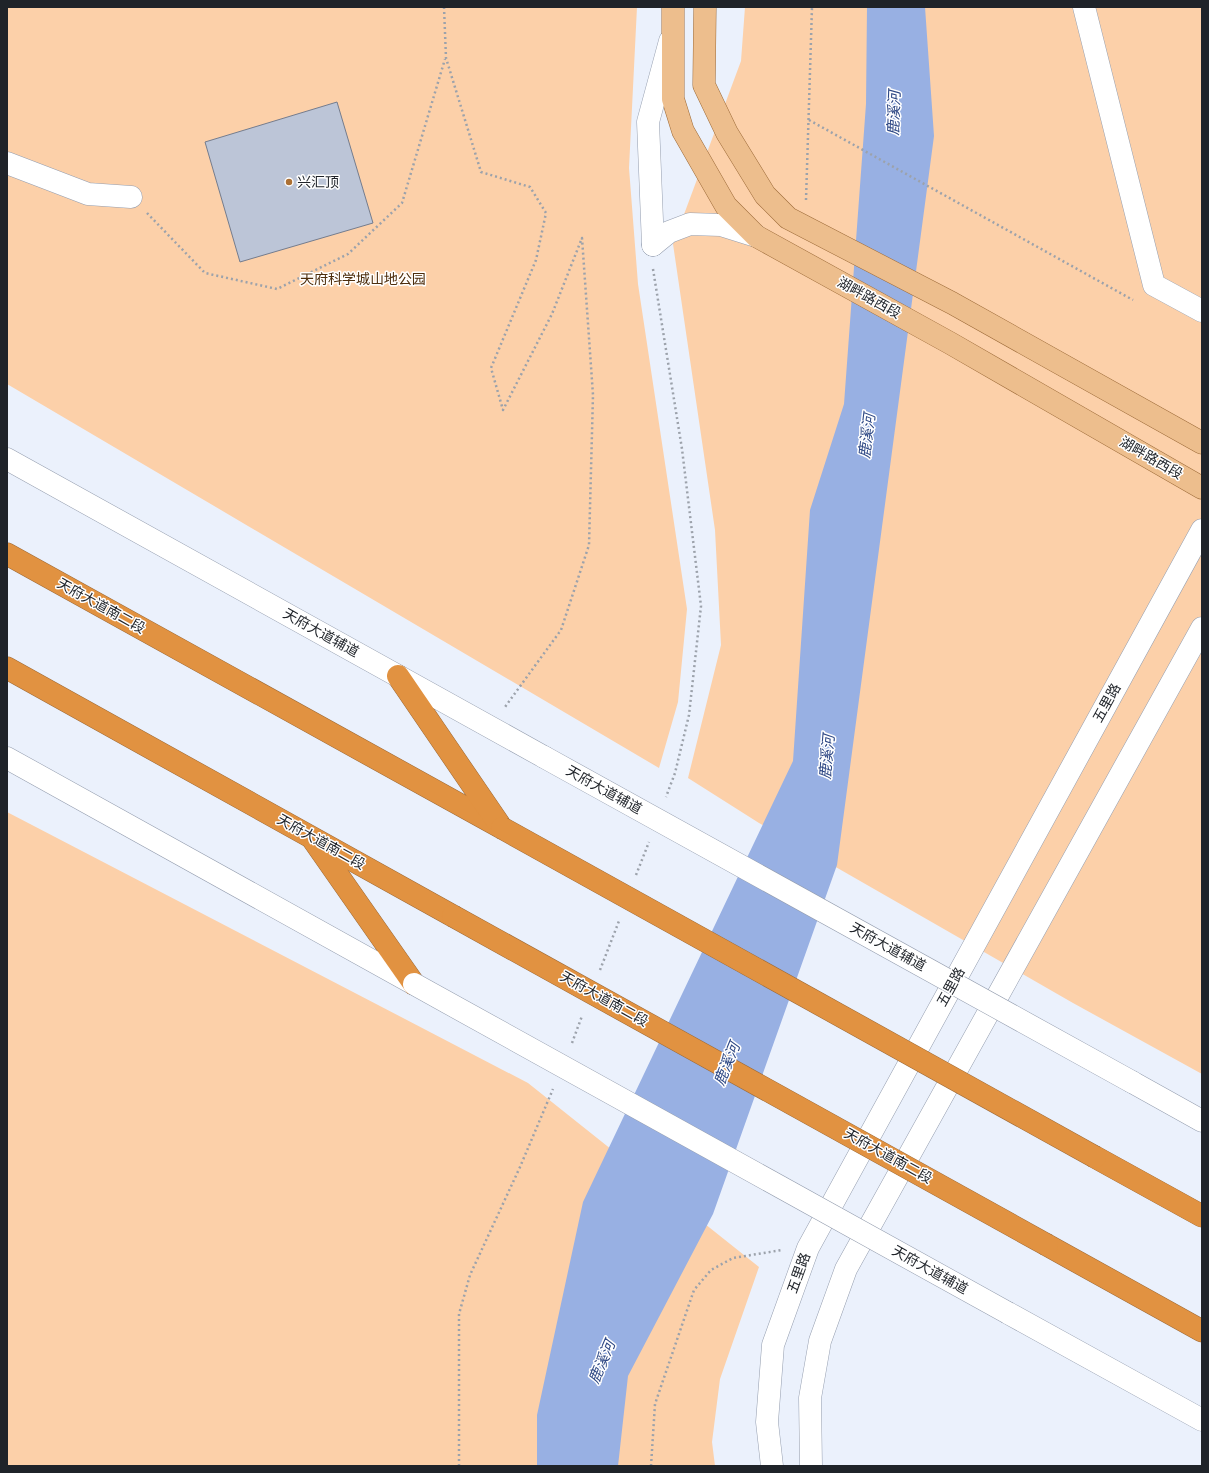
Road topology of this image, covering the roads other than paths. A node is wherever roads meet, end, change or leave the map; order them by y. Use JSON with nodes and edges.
{"nodes":[{"id":1,"x":673,"y":7,"type":"edge"},
{"id":2,"x":705,"y":7,"type":"edge"},
{"id":3,"x":1084,"y":7,"type":"edge"},
{"id":4,"x":672,"y":34,"type":"junction"},
{"id":5,"x":7,"y":163,"type":"edge"},
{"id":6,"x":131,"y":197,"type":"road end"},
{"id":7,"x":756,"y":236,"type":"junction"},
{"id":8,"x":1202,"y":311,"type":"edge"},
{"id":9,"x":1202,"y":443,"type":"edge"},
{"id":10,"x":7,"y":459,"type":"edge"},
{"id":11,"x":1202,"y":488,"type":"edge"},
{"id":12,"x":1202,"y":530,"type":"edge"},
{"id":13,"x":7,"y":554,"type":"edge"},
{"id":14,"x":1202,"y":628,"type":"edge"},
{"id":15,"x":7,"y":668,"type":"edge"},
{"id":16,"x":398,"y":676,"type":"junction"},
{"id":17,"x":7,"y":758,"type":"edge"},
{"id":18,"x":502,"y":828,"type":"junction"},
{"id":19,"x":311,"y":836,"type":"junction"},
{"id":20,"x":414,"y":984,"type":"junction"},
{"id":21,"x":1202,"y":1121,"type":"edge"},
{"id":22,"x":1202,"y":1216,"type":"edge"},
{"id":23,"x":1202,"y":1330,"type":"edge"},
{"id":24,"x":1202,"y":1420,"type":"edge"},
{"id":25,"x":772,"y":1466,"type":"edge"},
{"id":26,"x":811,"y":1466,"type":"edge"}],
"edges":[{"from":1,"to":4,"type":"main road","name":"湖畔路西段"},
{"from":2,"to":9,"type":"main road"},
{"from":3,"to":8,"type":"street"},
{"from":4,"to":7,"type":"main road","name":"湖畔路西段"},
{"from":4,"to":7,"type":"street"},
{"from":5,"to":6,"type":"street"},
{"from":7,"to":11,"type":"main road","name":"湖畔路西段"},
{"from":10,"to":16,"type":"street","name":"天府大道辅道"},
{"from":12,"to":25,"type":"street","name":"五里路"},
{"from":13,"to":18,"type":"highway","name":"天府大道南二段"},
{"from":14,"to":26,"type":"street"},
{"from":15,"to":19,"type":"highway","name":"天府大道南二段"},
{"from":16,"to":18,"type":"highway"},
{"from":16,"to":21,"type":"street","name":"天府大道辅道","bridge":true},
{"from":17,"to":20,"type":"street","name":"天府大道辅道"},
{"from":18,"to":22,"type":"highway","name":"天府大道南二段","bridge":true},
{"from":19,"to":20,"type":"highway"},
{"from":19,"to":23,"type":"highway","name":"天府大道南二段","bridge":true},
{"from":20,"to":24,"type":"street","name":"天府大道辅道","bridge":true}]}
